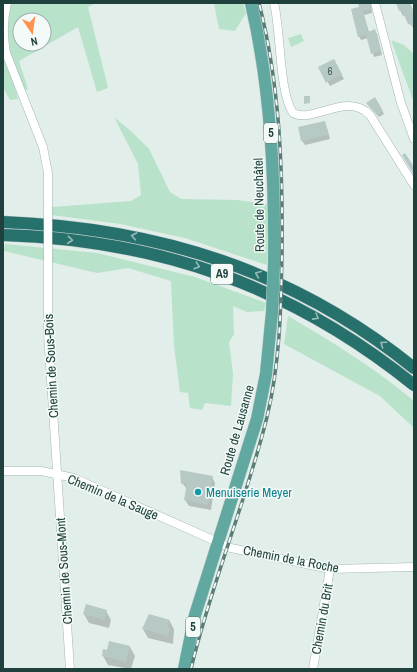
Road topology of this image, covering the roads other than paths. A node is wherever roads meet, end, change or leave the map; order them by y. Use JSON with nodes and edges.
{"nodes":[{"id":1,"x":7,"y":3,"type":"edge"},
{"id":2,"x":251,"y":3,"type":"edge"},
{"id":3,"x":274,"y":3,"type":"edge"},
{"id":4,"x":375,"y":3,"type":"edge"},
{"id":5,"x":411,"y":119,"type":"edge"},
{"id":6,"x":414,"y":139,"type":"edge"},
{"id":7,"x":414,"y":185,"type":"edge"},
{"id":8,"x":3,"y":222,"type":"edge"},
{"id":9,"x":3,"y":235,"type":"edge"},
{"id":10,"x":272,"y":312,"type":"joint"},
{"id":11,"x":414,"y":368,"type":"edge"},
{"id":12,"x":414,"y":385,"type":"edge"},
{"id":13,"x":3,"y":471,"type":"edge"},
{"id":14,"x":57,"y":474,"type":"junction"},
{"id":15,"x":218,"y":542,"type":"junction"},
{"id":16,"x":414,"y":568,"type":"edge"},
{"id":17,"x":330,"y":569,"type":"junction"},
{"id":18,"x":70,"y":669,"type":"edge"},
{"id":19,"x":184,"y":669,"type":"edge"},
{"id":20,"x":313,"y":669,"type":"edge"}],
"edges":[{"from":1,"to":14,"type":"street","name":"Chemin de Sous-Bois","bridge":true},
{"from":2,"to":10,"type":"main road","name":"Route de Neuchâtel","number":"5","bridge":true},
{"from":3,"to":7,"type":"street"},
{"from":4,"to":5,"type":"street"},
{"from":5,"to":6,"type":"street"},
{"from":11,"to":8,"type":"highway","number":"A9","one_way":true},
{"from":9,"to":12,"type":"highway","number":"A9","one_way":true},
{"from":10,"to":15,"type":"main road","name":"Route de Lausanne","number":"5"},
{"from":13,"to":14,"type":"street","name":"Chemin de la Sauge"},
{"from":14,"to":15,"type":"street","name":"Chemin de la Sauge"},
{"from":14,"to":18,"type":"street","name":"Chemin de Sous-Mont"},
{"from":15,"to":17,"type":"street","name":"Chemin de la Roche"},
{"from":15,"to":19,"type":"main road","name":"Route de Lausanne","number":"5"},
{"from":16,"to":17,"type":"street","name":"Chemin de la Roche"},
{"from":17,"to":20,"type":"street","name":"Chemin du Brit"}]}
